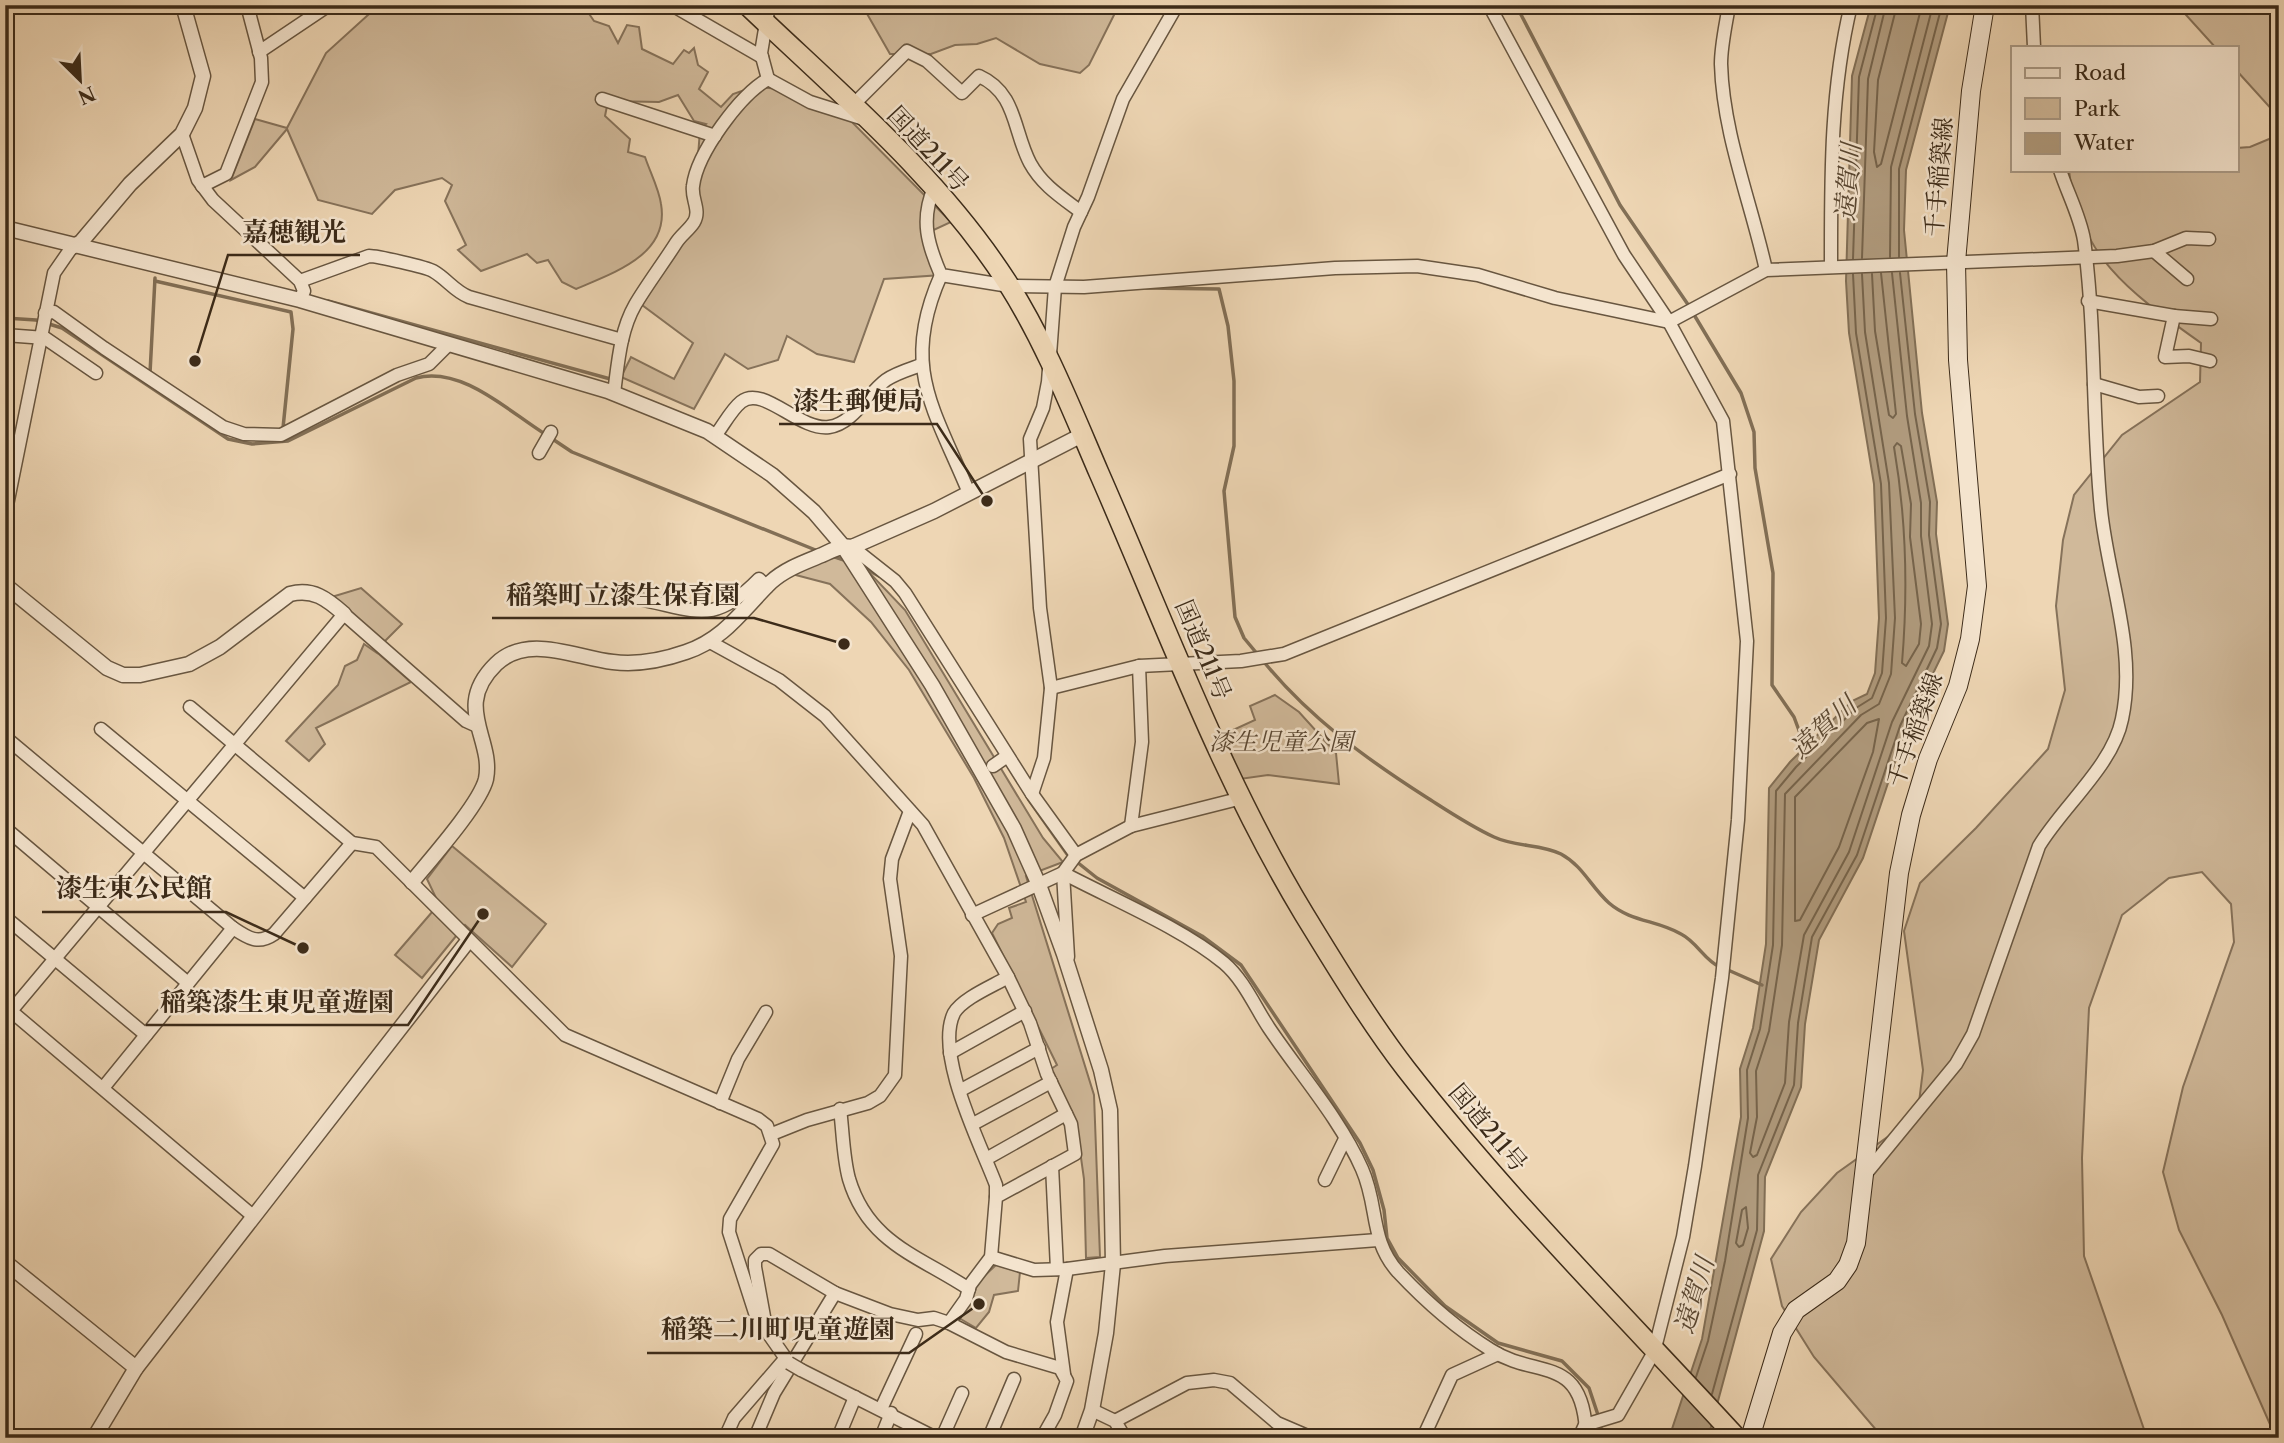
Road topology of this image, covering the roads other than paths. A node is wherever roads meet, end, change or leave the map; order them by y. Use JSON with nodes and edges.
{"nodes":[{"id":1,"x":183,"y":5,"type":"edge"},
{"id":2,"x":247,"y":5,"type":"edge"},
{"id":3,"x":329,"y":5,"type":"edge"},
{"id":4,"x":672,"y":5,"type":"edge"},
{"id":5,"x":747,"y":5,"type":"edge"},
{"id":6,"x":1177,"y":5,"type":"edge"},
{"id":7,"x":1489,"y":5,"type":"edge"},
{"id":8,"x":1729,"y":5,"type":"edge"},
{"id":9,"x":1851,"y":5,"type":"edge"},
{"id":10,"x":1985,"y":5,"type":"edge"},
{"id":11,"x":2032,"y":5,"type":"edge"},
{"id":12,"x":767,"y":14,"type":"edge"},
{"id":13,"x":2034,"y":46,"type":"edge"},
{"id":14,"x":259,"y":52,"type":"junction"},
{"id":15,"x":762,"y":57,"type":"junction"},
{"id":16,"x":768,"y":79,"type":"junction"},
{"id":17,"x":602,"y":99,"type":"dead end"},
{"id":18,"x":852,"y":106,"type":"junction"},
{"id":19,"x":869,"y":121,"type":"junction"},
{"id":20,"x":182,"y":134,"type":"junction"},
{"id":21,"x":715,"y":135,"type":"junction"},
{"id":22,"x":2061,"y":172,"type":"edge"},
{"id":23,"x":202,"y":186,"type":"junction"},
{"id":24,"x":934,"y":188,"type":"junction"},
{"id":25,"x":1081,"y":212,"type":"junction"},
{"id":26,"x":5,"y":228,"type":"edge"},
{"id":27,"x":2209,"y":239,"type":"dead end"},
{"id":28,"x":72,"y":247,"type":"junction"},
{"id":29,"x":2154,"y":251,"type":"junction"},
{"id":30,"x":2085,"y":254,"type":"junction"},
{"id":31,"x":1952,"y":263,"type":"junction"},
{"id":32,"x":1835,"y":266,"type":"junction"},
{"id":33,"x":1766,"y":270,"type":"junction"},
{"id":34,"x":941,"y":275,"type":"junction"},
{"id":35,"x":2188,"y":279,"type":"dead end"},
{"id":36,"x":300,"y":281,"type":"junction"},
{"id":37,"x":1009,"y":286,"type":"junction"},
{"id":38,"x":1055,"y":287,"type":"junction"},
{"id":39,"x":300,"y":300,"type":"junction"},
{"id":40,"x":2088,"y":301,"type":"junction"},
{"id":41,"x":45,"y":313,"type":"junction"},
{"id":42,"x":2174,"y":316,"type":"junction"},
{"id":43,"x":2211,"y":319,"type":"dead end"},
{"id":44,"x":1669,"y":322,"type":"junction"},
{"id":45,"x":5,"y":335,"type":"edge"},
{"id":46,"x":39,"y":338,"type":"junction"},
{"id":47,"x":622,"y":340,"type":"junction"},
{"id":48,"x":449,"y":344,"type":"junction"},
{"id":49,"x":1050,"y":359,"type":"junction"},
{"id":50,"x":2210,"y":361,"type":"dead end"},
{"id":51,"x":921,"y":365,"type":"junction"},
{"id":52,"x":96,"y":373,"type":"dead end"},
{"id":53,"x":2094,"y":384,"type":"junction"},
{"id":54,"x":614,"y":393,"type":"junction"},
{"id":55,"x":2158,"y":396,"type":"dead end"},
{"id":56,"x":551,"y":432,"type":"dead end"},
{"id":57,"x":1082,"y":435,"type":"junction"},
{"id":58,"x":715,"y":436,"type":"junction"},
{"id":59,"x":539,"y":453,"type":"dead end"},
{"id":60,"x":1030,"y":462,"type":"junction"},
{"id":61,"x":1730,"y":474,"type":"junction"},
{"id":62,"x":969,"y":493,"type":"junction"},
{"id":63,"x":5,"y":515,"type":"edge"},
{"id":64,"x":848,"y":546,"type":"junction"},
{"id":65,"x":5,"y":585,"type":"edge"},
{"id":66,"x":767,"y":587,"type":"junction"},
{"id":67,"x":638,"y":599,"type":"dead end"},
{"id":68,"x":344,"y":614,"type":"junction"},
{"id":69,"x":710,"y":642,"type":"junction"},
{"id":70,"x":1180,"y":662,"type":"junction"},
{"id":71,"x":1139,"y":666,"type":"junction"},
{"id":72,"x":1051,"y":688,"type":"junction"},
{"id":73,"x":190,"y":708,"type":"dead end"},
{"id":74,"x":477,"y":726,"type":"junction"},
{"id":75,"x":101,"y":729,"type":"dead end"},
{"id":76,"x":5,"y":737,"type":"edge"},
{"id":77,"x":235,"y":744,"type":"junction"},
{"id":78,"x":1032,"y":794,"type":"junction"},
{"id":79,"x":1242,"y":798,"type":"junction"},
{"id":80,"x":187,"y":801,"type":"junction"},
{"id":81,"x":910,"y":811,"type":"junction"},
{"id":82,"x":1131,"y":826,"type":"junction"},
{"id":83,"x":5,"y":828,"type":"edge"},
{"id":84,"x":352,"y":844,"type":"junction"},
{"id":85,"x":143,"y":853,"type":"junction"},
{"id":86,"x":1076,"y":855,"type":"junction"},
{"id":87,"x":1063,"y":873,"type":"junction"},
{"id":88,"x":412,"y":882,"type":"junction"},
{"id":89,"x":1039,"y":885,"type":"junction"},
{"id":90,"x":304,"y":898,"type":"junction"},
{"id":91,"x":98,"y":907,"type":"junction"},
{"id":92,"x":972,"y":915,"type":"junction"},
{"id":93,"x":5,"y":917,"type":"edge"},
{"id":94,"x":233,"y":928,"type":"junction"},
{"id":95,"x":468,"y":941,"type":"junction"},
{"id":96,"x":55,"y":959,"type":"junction"},
{"id":97,"x":1068,"y":966,"type":"junction"},
{"id":98,"x":1008,"y":977,"type":"junction"},
{"id":99,"x":188,"y":983,"type":"junction"},
{"id":100,"x":8,"y":1009,"type":"edge"},
{"id":101,"x":1025,"y":1011,"type":"junction"},
{"id":102,"x":766,"y":1012,"type":"dead end"},
{"id":103,"x":146,"y":1035,"type":"junction"},
{"id":104,"x":1039,"y":1048,"type":"junction"},
{"id":105,"x":950,"y":1053,"type":"junction"},
{"id":106,"x":1051,"y":1082,"type":"junction"},
{"id":107,"x":103,"y":1088,"type":"junction"},
{"id":108,"x":961,"y":1090,"type":"junction"},
{"id":109,"x":720,"y":1102,"type":"junction"},
{"id":110,"x":839,"y":1109,"type":"junction"},
{"id":111,"x":1066,"y":1114,"type":"junction"},
{"id":112,"x":973,"y":1124,"type":"junction"},
{"id":113,"x":772,"y":1134,"type":"junction"},
{"id":114,"x":1345,"y":1139,"type":"junction"},
{"id":115,"x":986,"y":1159,"type":"junction"},
{"id":116,"x":1052,"y":1167,"type":"junction"},
{"id":117,"x":1863,"y":1176,"type":"junction"},
{"id":118,"x":1325,"y":1180,"type":"dead end"},
{"id":119,"x":996,"y":1197,"type":"junction"},
{"id":120,"x":253,"y":1216,"type":"junction"},
{"id":121,"x":1378,"y":1240,"type":"junction"},
{"id":122,"x":991,"y":1257,"type":"junction"},
{"id":123,"x":5,"y":1262,"type":"edge"},
{"id":124,"x":1112,"y":1264,"type":"junction"},
{"id":125,"x":1062,"y":1269,"type":"junction"},
{"id":126,"x":969,"y":1289,"type":"junction"},
{"id":127,"x":835,"y":1293,"type":"junction"},
{"id":128,"x":948,"y":1323,"type":"junction"},
{"id":129,"x":916,"y":1334,"type":"dead end"},
{"id":130,"x":769,"y":1336,"type":"junction"},
{"id":131,"x":1498,"y":1354,"type":"junction"},
{"id":132,"x":1659,"y":1357,"type":"junction"},
{"id":133,"x":792,"y":1364,"type":"junction"},
{"id":134,"x":136,"y":1368,"type":"junction"},
{"id":135,"x":1064,"y":1374,"type":"junction"},
{"id":136,"x":1014,"y":1378,"type":"dead end"},
{"id":137,"x":962,"y":1393,"type":"dead end"},
{"id":138,"x":855,"y":1397,"type":"junction"},
{"id":139,"x":1092,"y":1410,"type":"junction"},
{"id":140,"x":886,"y":1411,"type":"junction"},
{"id":141,"x":1115,"y":1420,"type":"junction"},
{"id":142,"x":1586,"y":1431,"type":"edge"},
{"id":143,"x":1734,"y":1434,"type":"edge"},
{"id":144,"x":934,"y":1437,"type":"edge"},
{"id":145,"x":94,"y":1438,"type":"edge"},
{"id":146,"x":725,"y":1438,"type":"edge"},
{"id":147,"x":755,"y":1438,"type":"edge"},
{"id":148,"x":838,"y":1438,"type":"edge"},
{"id":149,"x":881,"y":1438,"type":"edge"},
{"id":150,"x":989,"y":1438,"type":"edge"},
{"id":151,"x":1042,"y":1438,"type":"edge"},
{"id":152,"x":1082,"y":1438,"type":"edge"},
{"id":153,"x":1125,"y":1438,"type":"edge"},
{"id":154,"x":1312,"y":1438,"type":"edge"},
{"id":155,"x":1423,"y":1438,"type":"edge"},
{"id":156,"x":1578,"y":1438,"type":"edge"},
{"id":157,"x":1750,"y":1438,"type":"edge"}],
"edges":[{"from":1,"to":20,"type":"street"},
{"from":2,"to":14,"type":"street"},
{"from":3,"to":14,"type":"street"},
{"from":4,"to":15,"type":"street"},
{"from":5,"to":12,"type":"highway","name":"国道211号"},
{"from":6,"to":25,"type":"street"},
{"from":7,"to":44,"type":"street"},
{"from":8,"to":33,"type":"street"},
{"from":9,"to":32,"type":"street"},
{"from":10,"to":31,"type":"main road","name":"千手稲築線"},
{"from":11,"to":13,"type":"street"},
{"from":12,"to":15,"type":"street"},
{"from":12,"to":18,"type":"highway","name":"国道211号"},
{"from":14,"to":23,"type":"street"},
{"from":15,"to":16,"type":"street"},
{"from":16,"to":19,"type":"street"},
{"from":16,"to":21,"type":"street"},
{"from":17,"to":21,"type":"street"},
{"from":18,"to":19,"type":"highway","name":"国道211号"},
{"from":18,"to":25,"type":"street"},
{"from":19,"to":24,"type":"highway","name":"国道211号"},
{"from":20,"to":23,"type":"street"},
{"from":20,"to":28,"type":"street"},
{"from":21,"to":47,"type":"street"},
{"from":22,"to":30,"type":"street"},
{"from":23,"to":36,"type":"street"},
{"from":24,"to":34,"type":"street"},
{"from":24,"to":37,"type":"highway","name":"国道211号"},
{"from":25,"to":38,"type":"street"},
{"from":26,"to":28,"type":"street"},
{"from":27,"to":29,"type":"street"},
{"from":28,"to":39,"type":"street"},
{"from":28,"to":41,"type":"street"},
{"from":29,"to":30,"type":"street"},
{"from":29,"to":35,"type":"street"},
{"from":30,"to":31,"type":"street"},
{"from":30,"to":40,"type":"street"},
{"from":31,"to":32,"type":"street"},
{"from":31,"to":117,"type":"main road","name":"千手稲築線"},
{"from":32,"to":33,"type":"street"},
{"from":33,"to":44,"type":"street"},
{"from":34,"to":37,"type":"street"},
{"from":34,"to":51,"type":"street"},
{"from":36,"to":39,"type":"street"},
{"from":36,"to":47,"type":"street"},
{"from":37,"to":38,"type":"street"},
{"from":37,"to":49,"type":"highway","name":"国道211号"},
{"from":38,"to":44,"type":"street"},
{"from":38,"to":49,"type":"street"},
{"from":39,"to":48,"type":"street"},
{"from":40,"to":42,"type":"street"},
{"from":40,"to":53,"type":"street"},
{"from":41,"to":46,"type":"street"},
{"from":41,"to":48,"type":"street"},
{"from":42,"to":43,"type":"street"},
{"from":42,"to":50,"type":"street"},
{"from":44,"to":61,"type":"street"},
{"from":45,"to":46,"type":"street"},
{"from":46,"to":52,"type":"street"},
{"from":46,"to":63,"type":"street"},
{"from":47,"to":54,"type":"street"},
{"from":48,"to":54,"type":"street"},
{"from":49,"to":57,"type":"highway","name":"国道211号"},
{"from":49,"to":60,"type":"street"},
{"from":51,"to":58,"type":"street"},
{"from":51,"to":62,"type":"street"},
{"from":53,"to":55,"type":"street"},
{"from":53,"to":117,"type":"street"},
{"from":54,"to":58,"type":"street"},
{"from":56,"to":59,"type":"street"},
{"from":57,"to":60,"type":"street"},
{"from":57,"to":70,"type":"highway","name":"国道211号"},
{"from":58,"to":64,"type":"street"},
{"from":60,"to":62,"type":"street"},
{"from":60,"to":72,"type":"street"},
{"from":61,"to":70,"type":"street"},
{"from":61,"to":132,"type":"street"},
{"from":62,"to":64,"type":"street"},
{"from":64,"to":66,"type":"street"},
{"from":64,"to":78,"type":"street"},
{"from":64,"to":89,"type":"street"},
{"from":65,"to":68,"type":"street"},
{"from":66,"to":67,"type":"street"},
{"from":66,"to":69,"type":"street"},
{"from":68,"to":74,"type":"street"},
{"from":68,"to":77,"type":"street"},
{"from":69,"to":74,"type":"street"},
{"from":69,"to":81,"type":"street"},
{"from":70,"to":71,"type":"street"},
{"from":70,"to":79,"type":"highway","name":"国道211号"},
{"from":71,"to":72,"type":"street"},
{"from":71,"to":82,"type":"street"},
{"from":72,"to":78,"type":"street"},
{"from":73,"to":77,"type":"street"},
{"from":74,"to":88,"type":"street"},
{"from":75,"to":80,"type":"street"},
{"from":76,"to":85,"type":"street"},
{"from":77,"to":80,"type":"street"},
{"from":77,"to":84,"type":"street"},
{"from":78,"to":86,"type":"street"},
{"from":79,"to":82,"type":"street"},
{"from":79,"to":132,"type":"highway","name":"国道211号"},
{"from":80,"to":85,"type":"street"},
{"from":80,"to":90,"type":"street"},
{"from":81,"to":92,"type":"street"},
{"from":81,"to":110,"type":"street"},
{"from":82,"to":86,"type":"street"},
{"from":83,"to":91,"type":"street"},
{"from":84,"to":88,"type":"street"},
{"from":84,"to":90,"type":"street"},
{"from":85,"to":91,"type":"street"},
{"from":85,"to":94,"type":"street"},
{"from":86,"to":87,"type":"street"},
{"from":87,"to":89,"type":"street"},
{"from":87,"to":97,"type":"street"},
{"from":87,"to":114,"type":"street"},
{"from":88,"to":95,"type":"street"},
{"from":89,"to":92,"type":"street"},
{"from":89,"to":97,"type":"street"},
{"from":90,"to":94,"type":"street"},
{"from":91,"to":96,"type":"street"},
{"from":91,"to":99,"type":"street"},
{"from":92,"to":98,"type":"street"},
{"from":93,"to":96,"type":"street"},
{"from":94,"to":99,"type":"street"},
{"from":95,"to":109,"type":"street"},
{"from":95,"to":120,"type":"street"},
{"from":96,"to":100,"type":"street"},
{"from":96,"to":103,"type":"street"},
{"from":97,"to":124,"type":"street"},
{"from":98,"to":101,"type":"street"},
{"from":98,"to":105,"type":"street"},
{"from":99,"to":103,"type":"street"},
{"from":100,"to":107,"type":"street"},
{"from":101,"to":104,"type":"street"},
{"from":101,"to":105,"type":"street"},
{"from":102,"to":109,"type":"street"},
{"from":103,"to":107,"type":"street"},
{"from":104,"to":106,"type":"street"},
{"from":104,"to":108,"type":"street"},
{"from":105,"to":108,"type":"street"},
{"from":106,"to":111,"type":"street"},
{"from":106,"to":112,"type":"street"},
{"from":107,"to":120,"type":"street"},
{"from":108,"to":112,"type":"street"},
{"from":109,"to":113,"type":"street"},
{"from":110,"to":113,"type":"street"},
{"from":110,"to":126,"type":"street"},
{"from":111,"to":115,"type":"street"},
{"from":111,"to":116,"type":"street"},
{"from":112,"to":115,"type":"street"},
{"from":113,"to":130,"type":"street"},
{"from":114,"to":118,"type":"street"},
{"from":114,"to":121,"type":"street"},
{"from":115,"to":119,"type":"street"},
{"from":116,"to":119,"type":"street"},
{"from":116,"to":125,"type":"street"},
{"from":117,"to":157,"type":"main road","name":"千手稲築線"},
{"from":119,"to":122,"type":"street"},
{"from":120,"to":134,"type":"street"},
{"from":121,"to":124,"type":"street"},
{"from":121,"to":131,"type":"street"},
{"from":122,"to":125,"type":"street"},
{"from":122,"to":126,"type":"street"},
{"from":123,"to":134,"type":"street"},
{"from":124,"to":125,"type":"street"},
{"from":124,"to":139,"type":"street"},
{"from":125,"to":135,"type":"street"},
{"from":126,"to":128,"type":"street"},
{"from":127,"to":128,"type":"street"},
{"from":127,"to":130,"type":"street"},
{"from":127,"to":147,"type":"street"},
{"from":128,"to":135,"type":"street"},
{"from":129,"to":140,"type":"street"},
{"from":130,"to":133,"type":"street"},
{"from":131,"to":142,"type":"street"},
{"from":131,"to":155,"type":"street"},
{"from":132,"to":142,"type":"street"},
{"from":132,"to":143,"type":"highway","name":"国道211号"},
{"from":133,"to":138,"type":"street"},
{"from":133,"to":146,"type":"street"},
{"from":134,"to":145,"type":"street"},
{"from":135,"to":151,"type":"street"},
{"from":136,"to":150,"type":"street"},
{"from":137,"to":144,"type":"street"},
{"from":138,"to":140,"type":"street"},
{"from":138,"to":148,"type":"street"},
{"from":139,"to":141,"type":"street"},
{"from":139,"to":152,"type":"street"},
{"from":140,"to":144,"type":"street"},
{"from":140,"to":149,"type":"street"},
{"from":141,"to":153,"type":"street"},
{"from":141,"to":154,"type":"street"},
{"from":142,"to":156,"type":"street"}]}
